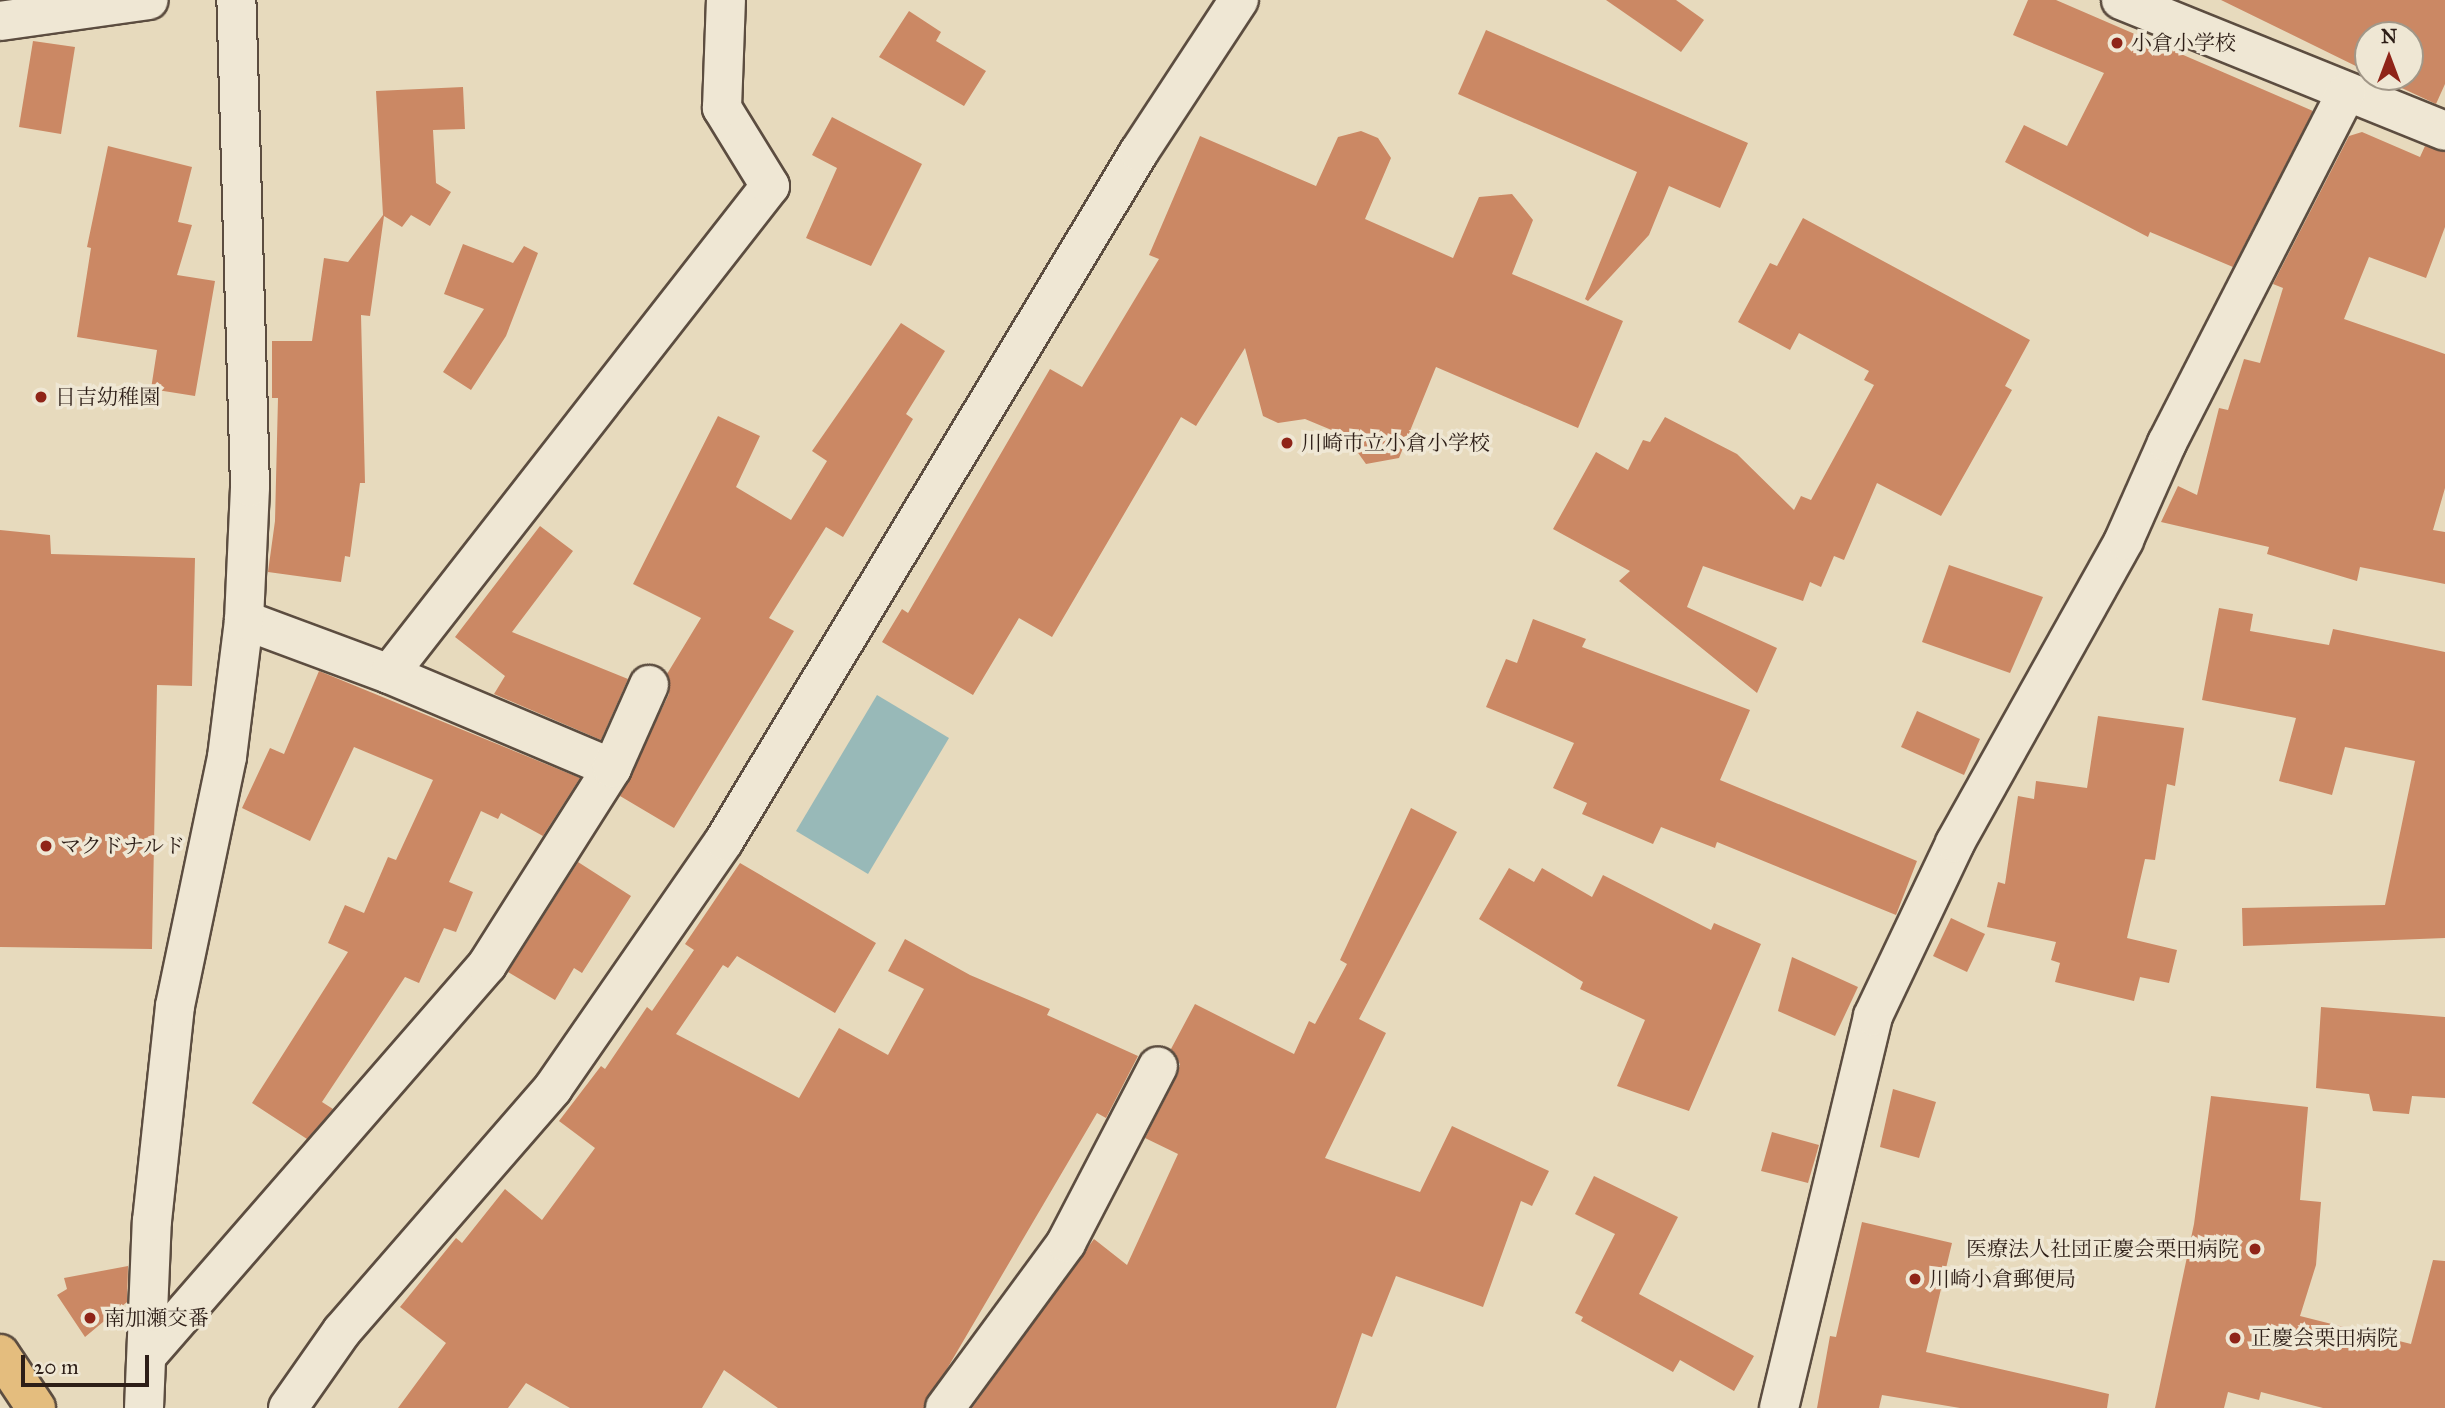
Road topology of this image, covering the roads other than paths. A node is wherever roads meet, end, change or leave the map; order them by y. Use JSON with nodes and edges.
{"nodes":[{"id":1,"x":149,"y":0,"type":"edge"},
{"id":2,"x":236,"y":0,"type":"edge"},
{"id":3,"x":726,"y":0,"type":"edge"},
{"id":4,"x":1239,"y":0,"type":"edge"},
{"id":5,"x":2121,"y":0,"type":"edge"},
{"id":6,"x":0,"y":21,"type":"edge"},
{"id":7,"x":2347,"y":92,"type":"junction"},
{"id":8,"x":2445,"y":131,"type":"edge"},
{"id":9,"x":244,"y":620,"type":"junction"},
{"id":10,"x":390,"y":674,"type":"junction"},
{"id":11,"x":649,"y":685,"type":"dead end"},
{"id":12,"x":611,"y":768,"type":"junction"},
{"id":13,"x":1158,"y":1066,"type":"dead end"},
{"id":14,"x":150,"y":1352,"type":"junction"},
{"id":15,"x":0,"y":1354,"type":"edge"},
{"id":16,"x":31,"y":1407,"type":"edge"},
{"id":17,"x":144,"y":1408,"type":"edge"},
{"id":18,"x":288,"y":1408,"type":"edge"},
{"id":19,"x":945,"y":1408,"type":"edge"},
{"id":20,"x":1779,"y":1408,"type":"edge"}],
"edges":[{"from":1,"to":6,"type":"street"},
{"from":2,"to":9,"type":"street"},
{"from":3,"to":10,"type":"street"},
{"from":4,"to":18,"type":"street"},
{"from":5,"to":7,"type":"street"},
{"from":7,"to":8,"type":"street"},
{"from":7,"to":20,"type":"street"},
{"from":9,"to":10,"type":"street"},
{"from":9,"to":14,"type":"street"},
{"from":10,"to":12,"type":"street"},
{"from":11,"to":12,"type":"street"},
{"from":12,"to":14,"type":"street"},
{"from":13,"to":19,"type":"street"},
{"from":14,"to":17,"type":"street"},
{"from":15,"to":16,"type":"main road"}]}
